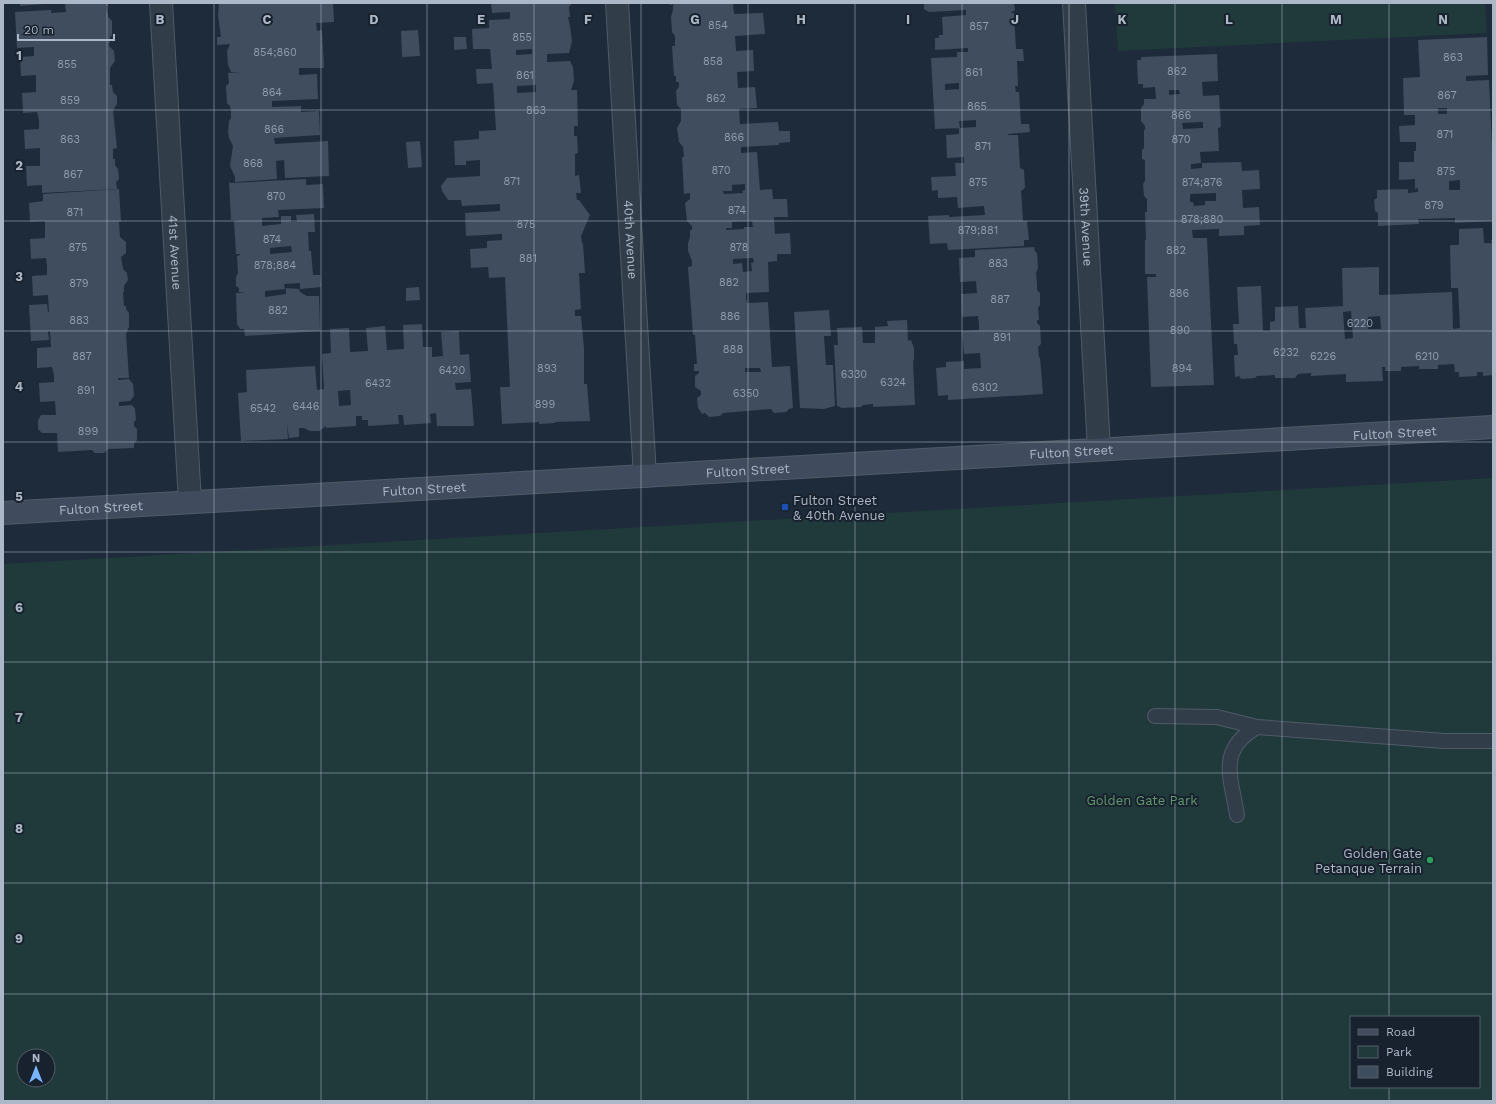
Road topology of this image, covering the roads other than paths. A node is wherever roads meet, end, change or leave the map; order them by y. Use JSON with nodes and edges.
{"nodes":[{"id":1,"x":161,"y":3,"type":"edge"},
{"id":2,"x":617,"y":3,"type":"edge"},
{"id":3,"x":1074,"y":3,"type":"edge"},
{"id":4,"x":1493,"y":427,"type":"edge"},
{"id":5,"x":1099,"y":450,"type":"junction"},
{"id":6,"x":645,"y":476,"type":"junction"},
{"id":7,"x":190,"y":502,"type":"junction"},
{"id":8,"x":3,"y":513,"type":"edge"},
{"id":9,"x":1155,"y":716,"type":"dead end"},
{"id":10,"x":1257,"y":727,"type":"junction"},
{"id":11,"x":1493,"y":742,"type":"edge"},
{"id":12,"x":1237,"y":814,"type":"dead end"}],
"edges":[{"from":1,"to":7,"type":"street","name":"41st Avenue"},
{"from":2,"to":6,"type":"street","name":"40th Avenue"},
{"from":3,"to":5,"type":"street","name":"39th Avenue"},
{"from":4,"to":5,"type":"main road","name":"Fulton Street"},
{"from":5,"to":6,"type":"main road","name":"Fulton Street"},
{"from":6,"to":7,"type":"main road","name":"Fulton Street"},
{"from":7,"to":8,"type":"main road","name":"Fulton Street"},
{"from":9,"to":10,"type":"lane"},
{"from":10,"to":11,"type":"lane"},
{"from":10,"to":12,"type":"lane"}]}
